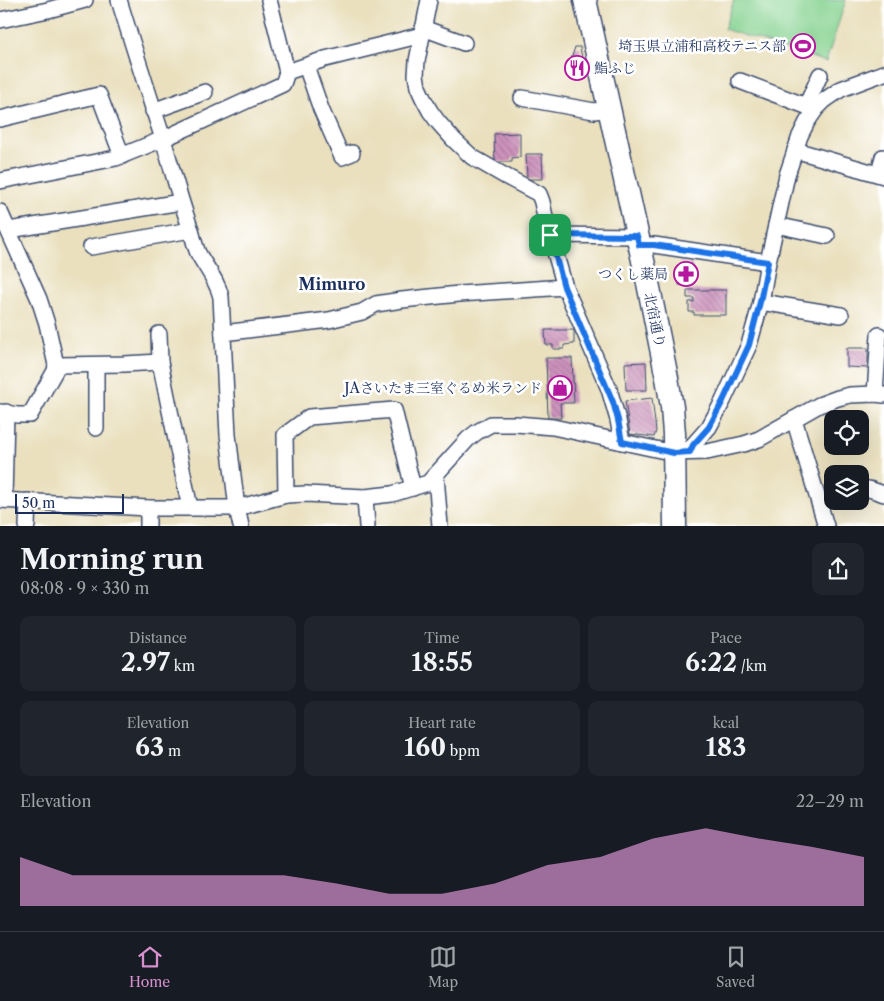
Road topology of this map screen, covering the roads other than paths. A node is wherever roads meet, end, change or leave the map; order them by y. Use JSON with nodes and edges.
{"nodes":[{"id":1,"x":85,"y":0,"type":"edge"},
{"id":2,"x":119,"y":0,"type":"edge"},
{"id":3,"x":269,"y":0,"type":"edge"},
{"id":4,"x":429,"y":0,"type":"edge"},
{"id":5,"x":585,"y":0,"type":"edge"},
{"id":6,"x":0,"y":20,"type":"edge"},
{"id":7,"x":423,"y":32,"type":"junction"},
{"id":8,"x":464,"y":43,"type":"dead end"},
{"id":9,"x":306,"y":66,"type":"junction"},
{"id":10,"x":287,"y":72,"type":"junction"},
{"id":11,"x":884,"y":73,"type":"edge"},
{"id":12,"x":820,"y":75,"type":"dead end"},
{"id":13,"x":740,"y":81,"type":"dead end"},
{"id":14,"x":205,"y":92,"type":"dead end"},
{"id":15,"x":522,"y":98,"type":"dead end"},
{"id":16,"x":610,"y":109,"type":"junction"},
{"id":17,"x":810,"y":109,"type":"junction"},
{"id":18,"x":153,"y":111,"type":"junction"},
{"id":19,"x":0,"y":119,"type":"edge"},
{"id":20,"x":163,"y":139,"type":"junction"},
{"id":21,"x":795,"y":150,"type":"junction"},
{"id":22,"x":352,"y":153,"type":"dead end"},
{"id":23,"x":122,"y":156,"type":"junction"},
{"id":24,"x":883,"y":157,"type":"edge"},
{"id":25,"x":881,"y":175,"type":"edge"},
{"id":26,"x":0,"y":181,"type":"edge"},
{"id":27,"x":181,"y":202,"type":"junction"},
{"id":28,"x":0,"y":212,"type":"edge"},
{"id":29,"x":776,"y":225,"type":"junction"},
{"id":30,"x":9,"y":230,"type":"junction"},
{"id":31,"x":191,"y":230,"type":"junction"},
{"id":32,"x":550,"y":235,"type":"junction"},
{"id":33,"x":827,"y":236,"type":"dead end"},
{"id":34,"x":638,"y":240,"type":"junction"},
{"id":35,"x":91,"y":247,"type":"dead end"},
{"id":36,"x":768,"y":262,"type":"junction"},
{"id":37,"x":564,"y":287,"type":"junction"},
{"id":38,"x":760,"y":302,"type":"junction"},
{"id":39,"x":841,"y":315,"type":"dead end"},
{"id":40,"x":223,"y":333,"type":"junction"},
{"id":41,"x":159,"y":334,"type":"dead end"},
{"id":42,"x":878,"y":334,"type":"dead end"},
{"id":43,"x":160,"y":362,"type":"junction"},
{"id":44,"x":56,"y":364,"type":"junction"},
{"id":45,"x":96,"y":364,"type":"junction"},
{"id":46,"x":879,"y":394,"type":"edge"},
{"id":47,"x":3,"y":412,"type":"edge"},
{"id":48,"x":794,"y":419,"type":"junction"},
{"id":49,"x":96,"y":428,"type":"dead end"},
{"id":50,"x":622,"y":442,"type":"junction"},
{"id":51,"x":682,"y":453,"type":"junction"},
{"id":52,"x":436,"y":476,"type":"junction"},
{"id":53,"x":413,"y":488,"type":"junction"},
{"id":54,"x":869,"y":489,"type":"edge"},
{"id":55,"x":884,"y":494,"type":"edge"},
{"id":56,"x":286,"y":495,"type":"junction"},
{"id":57,"x":824,"y":495,"type":"edge"},
{"id":58,"x":365,"y":497,"type":"junction"},
{"id":59,"x":2,"y":500,"type":"edge"},
{"id":60,"x":28,"y":501,"type":"junction"},
{"id":61,"x":148,"y":508,"type":"junction"},
{"id":62,"x":190,"y":508,"type":"junction"},
{"id":63,"x":236,"y":508,"type":"junction"},
{"id":64,"x":826,"y":510,"type":"edge"},
{"id":65,"x":27,"y":526,"type":"edge"},
{"id":66,"x":148,"y":526,"type":"edge"},
{"id":67,"x":241,"y":526,"type":"edge"},
{"id":68,"x":367,"y":526,"type":"edge"},
{"id":69,"x":440,"y":526,"type":"edge"},
{"id":70,"x":676,"y":526,"type":"edge"},
{"id":71,"x":826,"y":526,"type":"edge"}],
"edges":[{"from":1,"to":6,"type":"street"},
{"from":2,"to":18,"type":"street"},
{"from":3,"to":10,"type":"street"},
{"from":4,"to":7,"type":"street"},
{"from":5,"to":16,"type":"street","name":"北宿通り"},
{"from":7,"to":8,"type":"street"},
{"from":7,"to":9,"type":"street"},
{"from":7,"to":32,"type":"street"},
{"from":9,"to":10,"type":"street"},
{"from":9,"to":22,"type":"street"},
{"from":10,"to":20,"type":"street"},
{"from":11,"to":17,"type":"street"},
{"from":12,"to":17,"type":"street"},
{"from":13,"to":17,"type":"street"},
{"from":14,"to":18,"type":"street"},
{"from":15,"to":16,"type":"street"},
{"from":16,"to":34,"type":"street","name":"北宿通り"},
{"from":17,"to":21,"type":"street"},
{"from":18,"to":20,"type":"street"},
{"from":19,"to":23,"type":"street"},
{"from":20,"to":23,"type":"street"},
{"from":20,"to":27,"type":"street"},
{"from":21,"to":25,"type":"street"},
{"from":21,"to":29,"type":"street"},
{"from":23,"to":26,"type":"street"},
{"from":24,"to":25,"type":"street"},
{"from":27,"to":30,"type":"street"},
{"from":27,"to":31,"type":"street"},
{"from":28,"to":30,"type":"street"},
{"from":29,"to":33,"type":"street"},
{"from":29,"to":36,"type":"street"},
{"from":30,"to":44,"type":"street"},
{"from":31,"to":35,"type":"street"},
{"from":31,"to":40,"type":"street"},
{"from":32,"to":34,"type":"street"},
{"from":32,"to":37,"type":"street"},
{"from":34,"to":36,"type":"street"},
{"from":34,"to":51,"type":"street","name":"北宿通り"},
{"from":36,"to":38,"type":"street"},
{"from":37,"to":40,"type":"street"},
{"from":37,"to":50,"type":"street"},
{"from":38,"to":39,"type":"street"},
{"from":38,"to":51,"type":"street"},
{"from":40,"to":63,"type":"street"},
{"from":41,"to":43,"type":"street"},
{"from":42,"to":46,"type":"street"},
{"from":43,"to":45,"type":"street"},
{"from":43,"to":62,"type":"street"},
{"from":44,"to":45,"type":"street"},
{"from":44,"to":47,"type":"street"},
{"from":45,"to":49,"type":"street"},
{"from":46,"to":48,"type":"street"},
{"from":47,"to":59,"type":"street"},
{"from":48,"to":51,"type":"street"},
{"from":48,"to":57,"type":"street"},
{"from":50,"to":51,"type":"street"},
{"from":50,"to":52,"type":"street"},
{"from":51,"to":70,"type":"street","name":"北宿通り"},
{"from":52,"to":53,"type":"street"},
{"from":52,"to":69,"type":"street"},
{"from":53,"to":56,"type":"street"},
{"from":53,"to":58,"type":"street"},
{"from":54,"to":55,"type":"street"},
{"from":56,"to":58,"type":"street"},
{"from":56,"to":63,"type":"street"},
{"from":58,"to":68,"type":"street"},
{"from":59,"to":60,"type":"street"},
{"from":60,"to":61,"type":"street"},
{"from":60,"to":65,"type":"street"},
{"from":61,"to":62,"type":"street"},
{"from":61,"to":66,"type":"street"},
{"from":62,"to":63,"type":"street"},
{"from":63,"to":67,"type":"street"},
{"from":64,"to":71,"type":"street"}]}
